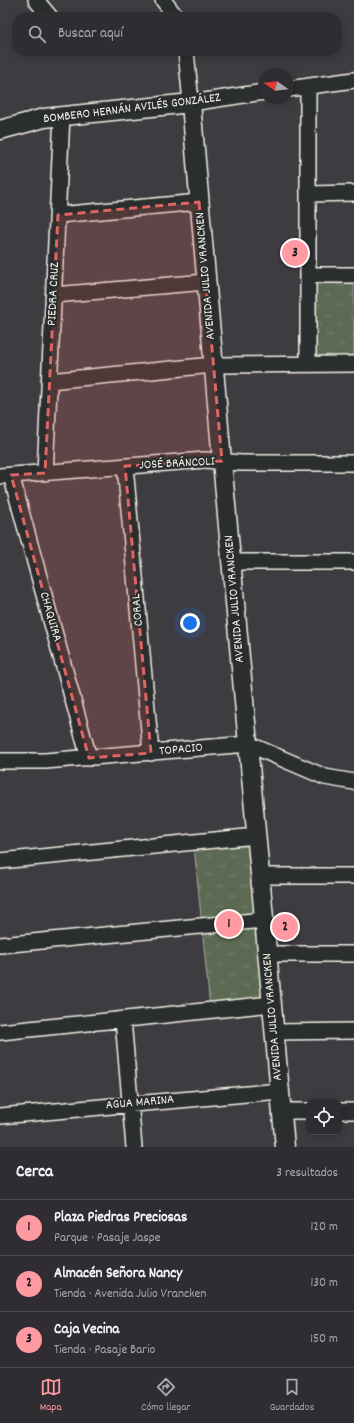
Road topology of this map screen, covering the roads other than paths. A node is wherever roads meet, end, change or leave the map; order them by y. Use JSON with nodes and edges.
{"nodes":[{"id":1,"x":36,"y":0,"type":"edge"},
{"id":2,"x":163,"y":0,"type":"edge"},
{"id":3,"x":46,"y":12,"type":"edge"},
{"id":4,"x":172,"y":12,"type":"edge"},
{"id":5,"x":186,"y":56,"type":"edge"},
{"id":6,"x":354,"y":80,"type":"edge"},
{"id":7,"x":308,"y":86,"type":"junction"},
{"id":8,"x":294,"y":88,"type":"edge"},
{"id":9,"x":258,"y":93,"type":"edge"},
{"id":10,"x":191,"y":103,"type":"junction"},
{"id":11,"x":62,"y":115,"type":"junction"},
{"id":12,"x":0,"y":130,"type":"edge"},
{"id":13,"x":354,"y":193,"type":"edge"},
{"id":14,"x":308,"y":194,"type":"junction"},
{"id":15,"x":199,"y":202,"type":"junction"},
{"id":16,"x":58,"y":215,"type":"junction"},
{"id":17,"x":308,"y":275,"type":"junction"},
{"id":18,"x":354,"y":275,"type":"edge"},
{"id":19,"x":206,"y":282,"type":"junction"},
{"id":20,"x":54,"y":294,"type":"junction"},
{"id":21,"x":308,"y":364,"type":"junction"},
{"id":22,"x":354,"y":364,"type":"edge"},
{"id":23,"x":213,"y":365,"type":"junction"},
{"id":24,"x":49,"y":381,"type":"junction"},
{"id":25,"x":222,"y":461,"type":"junction"},
{"id":26,"x":354,"y":463,"type":"edge"},
{"id":27,"x":125,"y":466,"type":"junction"},
{"id":28,"x":45,"y":473,"type":"junction"},
{"id":29,"x":5,"y":476,"type":"edge"},
{"id":30,"x":231,"y":562,"type":"junction"},
{"id":31,"x":354,"y":562,"type":"edge"},
{"id":32,"x":248,"y":744,"type":"junction"},
{"id":33,"x":151,"y":753,"type":"junction"},
{"id":34,"x":89,"y":758,"type":"junction"},
{"id":35,"x":0,"y":761,"type":"edge"},
{"id":36,"x":354,"y":782,"type":"edge"},
{"id":37,"x":256,"y":836,"type":"junction"},
{"id":38,"x":0,"y":861,"type":"edge"},
{"id":39,"x":260,"y":876,"type":"junction"},
{"id":40,"x":354,"y":876,"type":"edge"},
{"id":41,"x":264,"y":920,"type":"junction"},
{"id":42,"x":0,"y":944,"type":"edge"},
{"id":43,"x":267,"y":954,"type":"junction"},
{"id":44,"x":354,"y":954,"type":"edge"},
{"id":45,"x":272,"y":1004,"type":"junction"},
{"id":46,"x":123,"y":1020,"type":"junction"},
{"id":47,"x":354,"y":1031,"type":"edge"},
{"id":48,"x":0,"y":1032,"type":"edge"},
{"id":49,"x":274,"y":1032,"type":"junction"},
{"id":50,"x":280,"y":1091,"type":"junction"},
{"id":51,"x":130,"y":1104,"type":"junction"},
{"id":52,"x":282,"y":1111,"type":"junction"},
{"id":53,"x":306,"y":1111,"type":"edge"},
{"id":54,"x":342,"y":1111,"type":"edge"},
{"id":55,"x":354,"y":1111,"type":"edge"},
{"id":56,"x":0,"y":1116,"type":"edge"},
{"id":57,"x":134,"y":1147,"type":"edge"},
{"id":58,"x":285,"y":1147,"type":"edge"}],
"edges":[{"from":1,"to":3,"type":"street"},
{"from":2,"to":4,"type":"street"},
{"from":5,"to":10,"type":"street","name":"AVENIDA JULIO VRANCKEN"},
{"from":6,"to":7,"type":"street"},
{"from":7,"to":8,"type":"street"},
{"from":7,"to":14,"type":"street"},
{"from":9,"to":10,"type":"street","name":"BOMBERO HERNÁN AVILÉS GONZÁLEZ"},
{"from":10,"to":11,"type":"street","name":"BOMBERO HERNÁN AVILÉS GONZÁLEZ"},
{"from":10,"to":15,"type":"street","name":"AVENIDA JULIO VRANCKEN"},
{"from":11,"to":12,"type":"street","name":"BOMBERO HERNÁN AVILÉS GONZÁLEZ"},
{"from":11,"to":16,"type":"street","name":"PIEDRA CRUZ"},
{"from":13,"to":14,"type":"street"},
{"from":14,"to":17,"type":"street"},
{"from":15,"to":16,"type":"street"},
{"from":15,"to":19,"type":"street","name":"AVENIDA JULIO VRANCKEN"},
{"from":16,"to":20,"type":"street","name":"PIEDRA CRUZ"},
{"from":17,"to":18,"type":"street"},
{"from":17,"to":21,"type":"street"},
{"from":19,"to":20,"type":"street"},
{"from":19,"to":23,"type":"street","name":"AVENIDA JULIO VRANCKEN"},
{"from":20,"to":24,"type":"street","name":"PIEDRA CRUZ"},
{"from":21,"to":22,"type":"street"},
{"from":21,"to":23,"type":"street"},
{"from":23,"to":24,"type":"street"},
{"from":23,"to":25,"type":"street","name":"AVENIDA JULIO VRANCKEN"},
{"from":24,"to":28,"type":"street","name":"PIEDRA CRUZ"},
{"from":25,"to":26,"type":"street","name":"JOSÉ BRÁNCOLI"},
{"from":25,"to":27,"type":"street","name":"JOSÉ BRÁNCOLI"},
{"from":25,"to":30,"type":"street","name":"AVENIDA JULIO VRANCKEN"},
{"from":27,"to":28,"type":"street","name":"JOSÉ BRÁNCOLI"},
{"from":27,"to":33,"type":"street","name":"CORAL"},
{"from":28,"to":29,"type":"street","name":"JOSÉ BRÁNCOLI"},
{"from":29,"to":34,"type":"street","name":"CHAQUIRA"},
{"from":30,"to":31,"type":"street"},
{"from":30,"to":32,"type":"street","name":"AVENIDA JULIO VRANCKEN"},
{"from":32,"to":33,"type":"street","name":"TOPACIO"},
{"from":32,"to":36,"type":"street","name":"TOPACIO"},
{"from":32,"to":37,"type":"street","name":"AVENIDA JULIO VRANCKEN"},
{"from":33,"to":34,"type":"street","name":"TOPACIO"},
{"from":34,"to":35,"type":"street","name":"TOPACIO"},
{"from":37,"to":38,"type":"street"},
{"from":37,"to":39,"type":"street","name":"AVENIDA JULIO VRANCKEN"},
{"from":39,"to":40,"type":"street"},
{"from":39,"to":41,"type":"street","name":"AVENIDA JULIO VRANCKEN"},
{"from":41,"to":42,"type":"street"},
{"from":41,"to":43,"type":"street","name":"AVENIDA JULIO VRANCKEN"},
{"from":43,"to":44,"type":"street"},
{"from":43,"to":45,"type":"street","name":"AVENIDA JULIO VRANCKEN"},
{"from":45,"to":46,"type":"street"},
{"from":45,"to":49,"type":"street","name":"AVENIDA JULIO VRANCKEN"},
{"from":46,"to":48,"type":"street"},
{"from":46,"to":51,"type":"street"},
{"from":47,"to":49,"type":"street"},
{"from":49,"to":50,"type":"street","name":"AVENIDA JULIO VRANCKEN"},
{"from":50,"to":51,"type":"street","name":"AGUA MARINA"},
{"from":50,"to":52,"type":"street","name":"AVENIDA JULIO VRANCKEN"},
{"from":51,"to":56,"type":"street","name":"AGUA MARINA"},
{"from":51,"to":57,"type":"street"},
{"from":52,"to":53,"type":"street"},
{"from":52,"to":58,"type":"street","name":"AVENIDA JULIO VRANCKEN"},
{"from":54,"to":55,"type":"street"}]}
